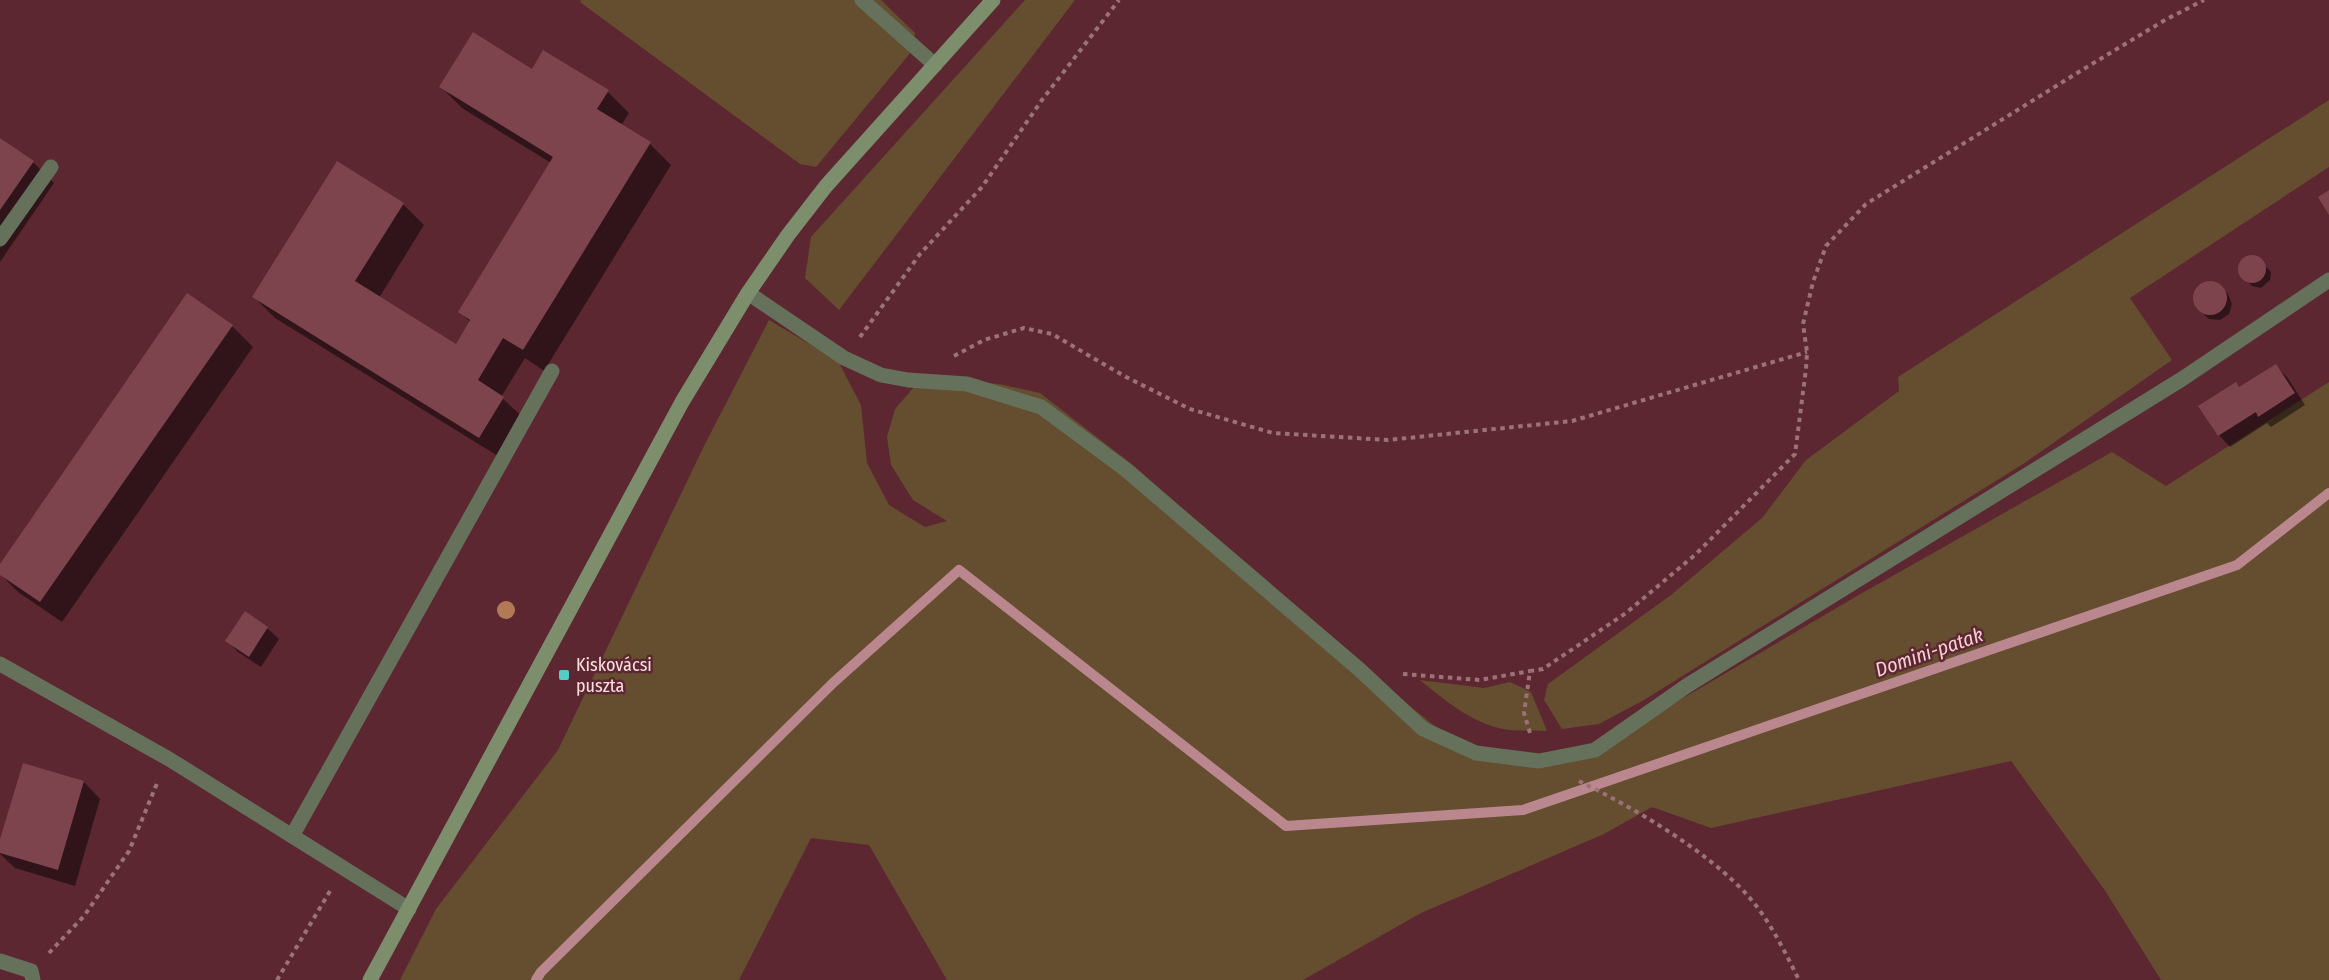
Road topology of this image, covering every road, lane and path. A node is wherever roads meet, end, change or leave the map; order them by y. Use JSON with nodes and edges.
{"nodes":[{"id":1,"x":862,"y":0,"type":"edge"},
{"id":2,"x":993,"y":0,"type":"edge"},
{"id":3,"x":1119,"y":0,"type":"edge"},
{"id":4,"x":2204,"y":0,"type":"edge"},
{"id":5,"x":935,"y":65,"type":"junction"},
{"id":6,"x":51,"y":167,"type":"dead end"},
{"id":7,"x":0,"y":239,"type":"edge"},
{"id":8,"x":2329,"y":280,"type":"edge"},
{"id":9,"x":748,"y":293,"type":"junction"},
{"id":10,"x":1807,"y":352,"type":"junction"},
{"id":11,"x":844,"y":358,"type":"junction"},
{"id":12,"x":946,"y":360,"type":"dead end"},
{"id":13,"x":552,"y":371,"type":"dead end"},
{"id":14,"x":0,"y":664,"type":"edge"},
{"id":15,"x":1359,"y":670,"type":"junction"},
{"id":16,"x":1530,"y":671,"type":"junction"},
{"id":17,"x":169,"y":759,"type":"junction"},
{"id":18,"x":1539,"y":761,"type":"junction"},
{"id":19,"x":292,"y":836,"type":"junction"},
{"id":20,"x":344,"y":868,"type":"junction"},
{"id":21,"x":409,"y":909,"type":"junction"},
{"id":22,"x":0,"y":962,"type":"edge"},
{"id":23,"x":32,"y":976,"type":"edge"},
{"id":24,"x":277,"y":980,"type":"edge"},
{"id":25,"x":370,"y":980,"type":"edge"},
{"id":26,"x":1799,"y":980,"type":"edge"}],
"edges":[{"from":1,"to":5,"type":"lane"},
{"from":2,"to":5,"type":"main road"},
{"from":3,"to":11,"type":"path"},
{"from":4,"to":10,"type":"path"},
{"from":5,"to":9,"type":"main road"},
{"from":6,"to":7,"type":"lane"},
{"from":8,"to":18,"type":"lane"},
{"from":9,"to":11,"type":"lane"},
{"from":9,"to":21,"type":"main road"},
{"from":10,"to":12,"type":"path"},
{"from":10,"to":16,"type":"path"},
{"from":11,"to":15,"type":"lane"},
{"from":13,"to":19,"type":"lane"},
{"from":14,"to":17,"type":"lane"},
{"from":15,"to":16,"type":"path"},
{"from":15,"to":18,"type":"lane"},
{"from":16,"to":18,"type":"path"},
{"from":17,"to":19,"type":"lane"},
{"from":17,"to":23,"type":"path"},
{"from":18,"to":26,"type":"path"},
{"from":19,"to":20,"type":"lane"},
{"from":20,"to":21,"type":"lane"},
{"from":20,"to":24,"type":"path"},
{"from":21,"to":25,"type":"main road"},
{"from":22,"to":23,"type":"lane"}]}
